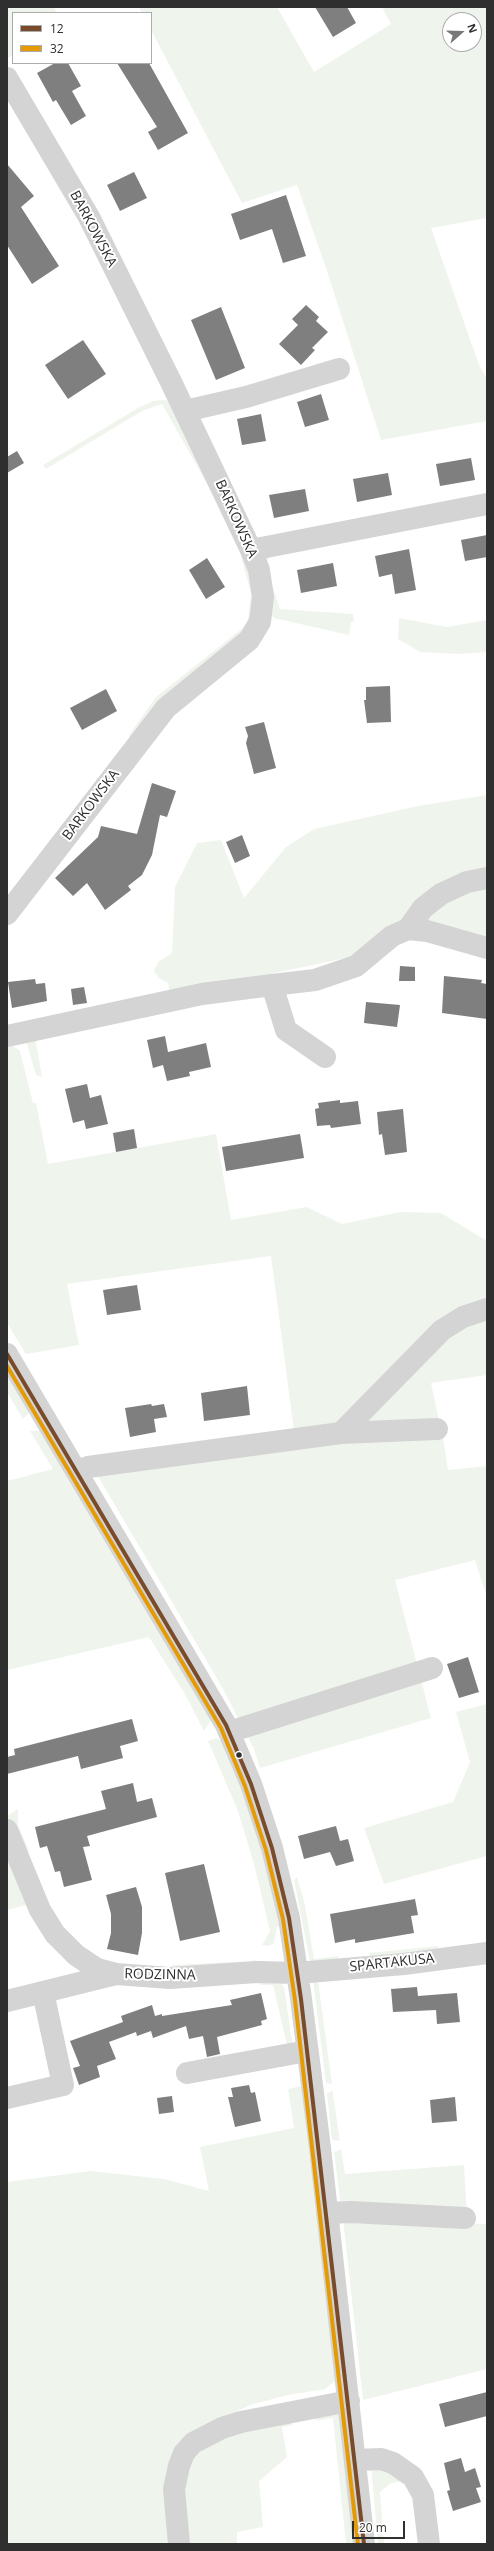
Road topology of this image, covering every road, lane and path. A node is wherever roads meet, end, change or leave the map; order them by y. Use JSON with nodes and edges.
{"nodes":[{"id":1,"x":7,"y":78,"type":"edge"},
{"id":2,"x":339,"y":369,"type":"dead end"},
{"id":3,"x":185,"y":410,"type":"junction"},
{"id":4,"x":487,"y":504,"type":"edge"},
{"id":5,"x":251,"y":550,"type":"junction"},
{"id":6,"x":487,"y":878,"type":"edge"},
{"id":7,"x":7,"y":914,"type":"edge"},
{"id":8,"x":408,"y":929,"type":"junction"},
{"id":9,"x":487,"y":948,"type":"edge"},
{"id":10,"x":272,"y":984,"type":"junction"},
{"id":11,"x":7,"y":1036,"type":"edge"},
{"id":12,"x":325,"y":1057,"type":"dead end"},
{"id":13,"x":487,"y":1309,"type":"edge"},
{"id":14,"x":7,"y":1354,"type":"edge"},
{"id":15,"x":437,"y":1429,"type":"dead end"},
{"id":16,"x":341,"y":1433,"type":"junction"},
{"id":17,"x":77,"y":1471,"type":"junction"},
{"id":18,"x":432,"y":1668,"type":"dead end"},
{"id":19,"x":229,"y":1732,"type":"junction"},
{"id":20,"x":7,"y":1830,"type":"edge"},
{"id":21,"x":487,"y":1953,"type":"edge"},
{"id":22,"x":297,"y":1973,"type":"junction"},
{"id":23,"x":116,"y":1974,"type":"junction"},
{"id":24,"x":43,"y":1992,"type":"junction"},
{"id":25,"x":7,"y":2001,"type":"edge"},
{"id":26,"x":308,"y":2051,"type":"junction"},
{"id":27,"x":187,"y":2073,"type":"dead end"},
{"id":28,"x":7,"y":2098,"type":"edge"},
{"id":29,"x":327,"y":2213,"type":"junction"},
{"id":30,"x":465,"y":2218,"type":"dead end"},
{"id":31,"x":349,"y":2401,"type":"junction"},
{"id":32,"x":356,"y":2460,"type":"junction"},
{"id":33,"x":179,"y":2544,"type":"edge"},
{"id":34,"x":364,"y":2544,"type":"edge"},
{"id":35,"x":429,"y":2544,"type":"edge"}],
"edges":[{"from":1,"to":3,"type":"street","name":"BARKOWSKA"},
{"from":2,"to":3,"type":"street"},
{"from":3,"to":5,"type":"street","name":"BARKOWSKA"},
{"from":4,"to":5,"type":"street"},
{"from":5,"to":7,"type":"street","name":"BARKOWSKA"},
{"from":6,"to":8,"type":"street"},
{"from":8,"to":9,"type":"street"},
{"from":8,"to":10,"type":"street"},
{"from":10,"to":11,"type":"street"},
{"from":10,"to":12,"type":"street"},
{"from":13,"to":16,"type":"street"},
{"from":14,"to":17,"type":"street"},
{"from":15,"to":16,"type":"street"},
{"from":16,"to":17,"type":"street"},
{"from":17,"to":19,"type":"street"},
{"from":18,"to":19,"type":"street"},
{"from":19,"to":22,"type":"street"},
{"from":20,"to":23,"type":"street","name":"RODZINNA"},
{"from":21,"to":22,"type":"street","name":"SPARTAKUSA"},
{"from":22,"to":23,"type":"street","name":"RODZINNA"},
{"from":22,"to":26,"type":"street"},
{"from":23,"to":24,"type":"street"},
{"from":24,"to":25,"type":"street"},
{"from":24,"to":28,"type":"street"},
{"from":26,"to":27,"type":"street"},
{"from":26,"to":29,"type":"street"},
{"from":29,"to":30,"type":"street"},
{"from":29,"to":31,"type":"street"},
{"from":31,"to":32,"type":"street"},
{"from":31,"to":33,"type":"street"},
{"from":32,"to":34,"type":"street"},
{"from":32,"to":35,"type":"street"}]}
